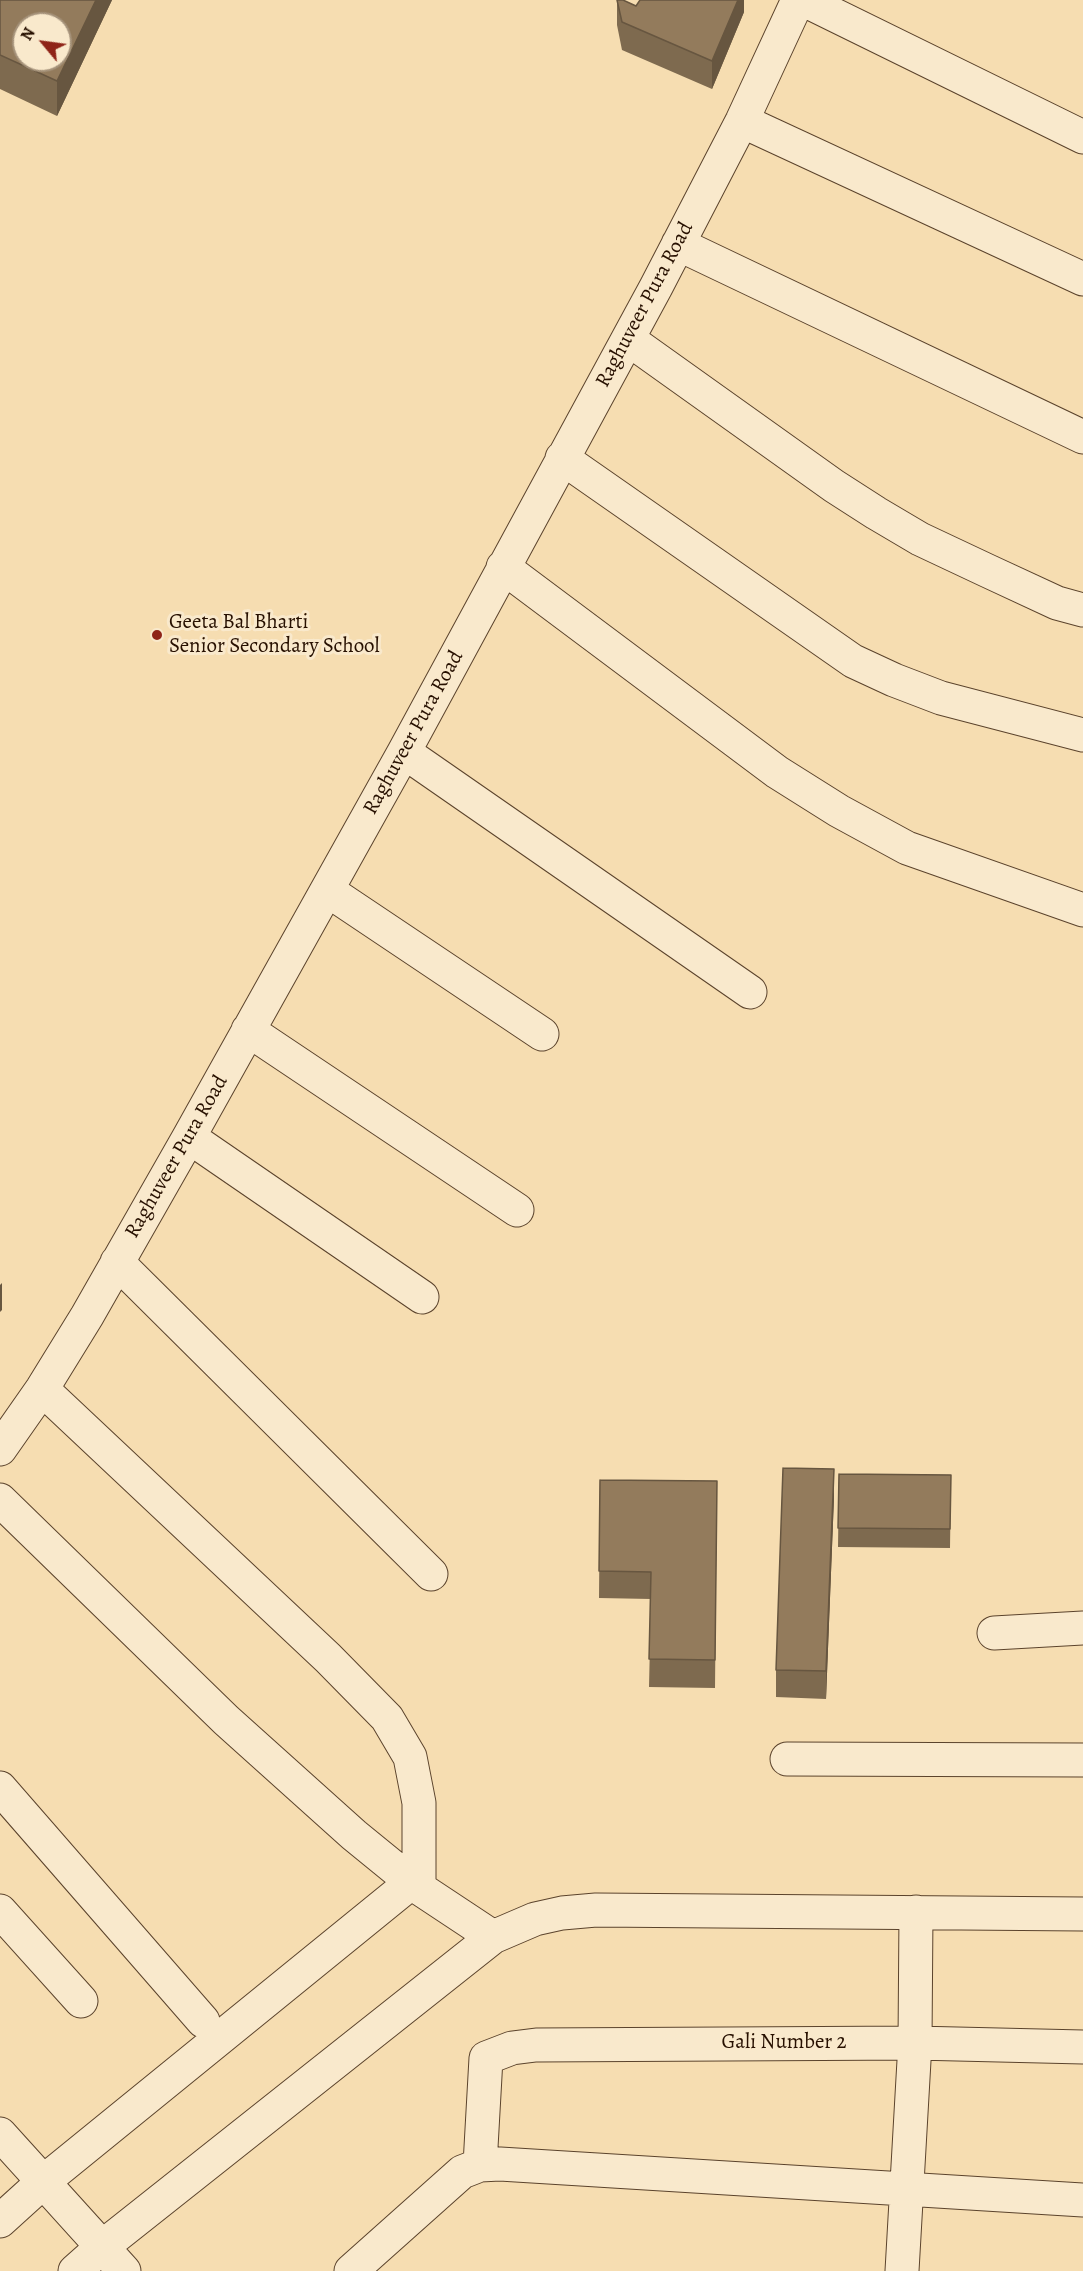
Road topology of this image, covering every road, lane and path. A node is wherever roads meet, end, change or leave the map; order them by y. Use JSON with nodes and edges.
{"nodes":[{"id":1,"x":798,"y":0,"type":"edge"},
{"id":2,"x":804,"y":0,"type":"edge"},
{"id":3,"x":742,"y":121,"type":"junction"},
{"id":4,"x":1083,"y":137,"type":"edge"},
{"id":5,"x":678,"y":244,"type":"junction"},
{"id":6,"x":1083,"y":279,"type":"edge"},
{"id":7,"x":628,"y":339,"type":"junction"},
{"id":8,"x":1083,"y":437,"type":"edge"},
{"id":9,"x":562,"y":458,"type":"junction"},
{"id":10,"x":503,"y":567,"type":"junction"},
{"id":11,"x":1083,"y":610,"type":"edge"},
{"id":12,"x":1083,"y":735,"type":"edge"},
{"id":13,"x":404,"y":753,"type":"junction"},
{"id":14,"x":327,"y":890,"type":"junction"},
{"id":15,"x":1083,"y":910,"type":"edge"},
{"id":16,"x":750,"y":992,"type":"dead end"},
{"id":17,"x":248,"y":1030,"type":"junction"},
{"id":18,"x":542,"y":1034,"type":"dead end"},
{"id":19,"x":189,"y":1137,"type":"junction"},
{"id":20,"x":517,"y":1210,"type":"dead end"},
{"id":21,"x":117,"y":1262,"type":"junction"},
{"id":22,"x":422,"y":1297,"type":"dead end"},
{"id":23,"x":42,"y":1389,"type":"junction"},
{"id":24,"x":0,"y":1449,"type":"edge"},
{"id":25,"x":0,"y":1500,"type":"edge"},
{"id":26,"x":430,"y":1574,"type":"dead end"},
{"id":27,"x":1083,"y":1628,"type":"edge"},
{"id":28,"x":994,"y":1633,"type":"dead end"},
{"id":29,"x":787,"y":1759,"type":"dead end"},
{"id":30,"x":1083,"y":1760,"type":"edge"},
{"id":31,"x":0,"y":1788,"type":"edge"},
{"id":32,"x":415,"y":1885,"type":"junction"},
{"id":33,"x":0,"y":1911,"type":"edge"},
{"id":34,"x":916,"y":1912,"type":"junction"},
{"id":35,"x":1083,"y":1914,"type":"edge"},
{"id":36,"x":493,"y":1937,"type":"junction"},
{"id":37,"x":81,"y":2001,"type":"dead end"},
{"id":38,"x":203,"y":2021,"type":"dead end"},
{"id":39,"x":915,"y":2043,"type":"junction"},
{"id":40,"x":1083,"y":2047,"type":"edge"},
{"id":41,"x":0,"y":2134,"type":"edge"},
{"id":42,"x":480,"y":2165,"type":"junction"},
{"id":43,"x":43,"y":2182,"type":"junction"},
{"id":44,"x":905,"y":2190,"type":"junction"},
{"id":45,"x":1083,"y":2200,"type":"edge"},
{"id":46,"x":0,"y":2222,"type":"edge"},
{"id":47,"x":102,"y":2247,"type":"junction"},
{"id":48,"x":75,"y":2271,"type":"edge"},
{"id":49,"x":124,"y":2271,"type":"edge"},
{"id":50,"x":351,"y":2271,"type":"edge"},
{"id":51,"x":902,"y":2271,"type":"edge"}],
"edges":[{"from":1,"to":3,"type":"street","name":"Raghuveer Pura Road"},
{"from":2,"to":4,"type":"street"},
{"from":3,"to":5,"type":"street","name":"Raghuveer Pura Road"},
{"from":3,"to":6,"type":"street"},
{"from":5,"to":7,"type":"street","name":"Raghuveer Pura Road"},
{"from":5,"to":8,"type":"street"},
{"from":7,"to":9,"type":"street","name":"Raghuveer Pura Road"},
{"from":7,"to":11,"type":"street"},
{"from":9,"to":10,"type":"street","name":"Raghuveer Pura Road"},
{"from":9,"to":12,"type":"street"},
{"from":10,"to":13,"type":"street","name":"Raghuveer Pura Road"},
{"from":10,"to":15,"type":"street"},
{"from":13,"to":14,"type":"street","name":"Raghuveer Pura Road"},
{"from":13,"to":16,"type":"street"},
{"from":14,"to":17,"type":"street","name":"Raghuveer Pura Road"},
{"from":14,"to":18,"type":"street"},
{"from":17,"to":19,"type":"street","name":"Raghuveer Pura Road"},
{"from":17,"to":20,"type":"street"},
{"from":19,"to":21,"type":"street","name":"Raghuveer Pura Road"},
{"from":19,"to":22,"type":"street"},
{"from":21,"to":23,"type":"street","name":"Raghuveer Pura Road"},
{"from":21,"to":26,"type":"street"},
{"from":23,"to":24,"type":"street","name":"Raghuveer Pura Road"},
{"from":23,"to":32,"type":"street"},
{"from":25,"to":32,"type":"street"},
{"from":27,"to":28,"type":"street"},
{"from":29,"to":30,"type":"street"},
{"from":31,"to":38,"type":"street"},
{"from":32,"to":36,"type":"street"},
{"from":32,"to":43,"type":"street"},
{"from":33,"to":37,"type":"street"},
{"from":34,"to":35,"type":"street"},
{"from":34,"to":36,"type":"street"},
{"from":34,"to":39,"type":"street"},
{"from":36,"to":47,"type":"street"},
{"from":39,"to":40,"type":"street","name":"Gali Number 2"},
{"from":39,"to":42,"type":"street","name":"Gali Number 2"},
{"from":39,"to":44,"type":"street"},
{"from":41,"to":43,"type":"street"},
{"from":42,"to":44,"type":"street"},
{"from":42,"to":50,"type":"street"},
{"from":43,"to":46,"type":"street"},
{"from":43,"to":47,"type":"street"},
{"from":44,"to":45,"type":"street"},
{"from":44,"to":51,"type":"street"},
{"from":47,"to":48,"type":"street"},
{"from":47,"to":49,"type":"street"}]}
